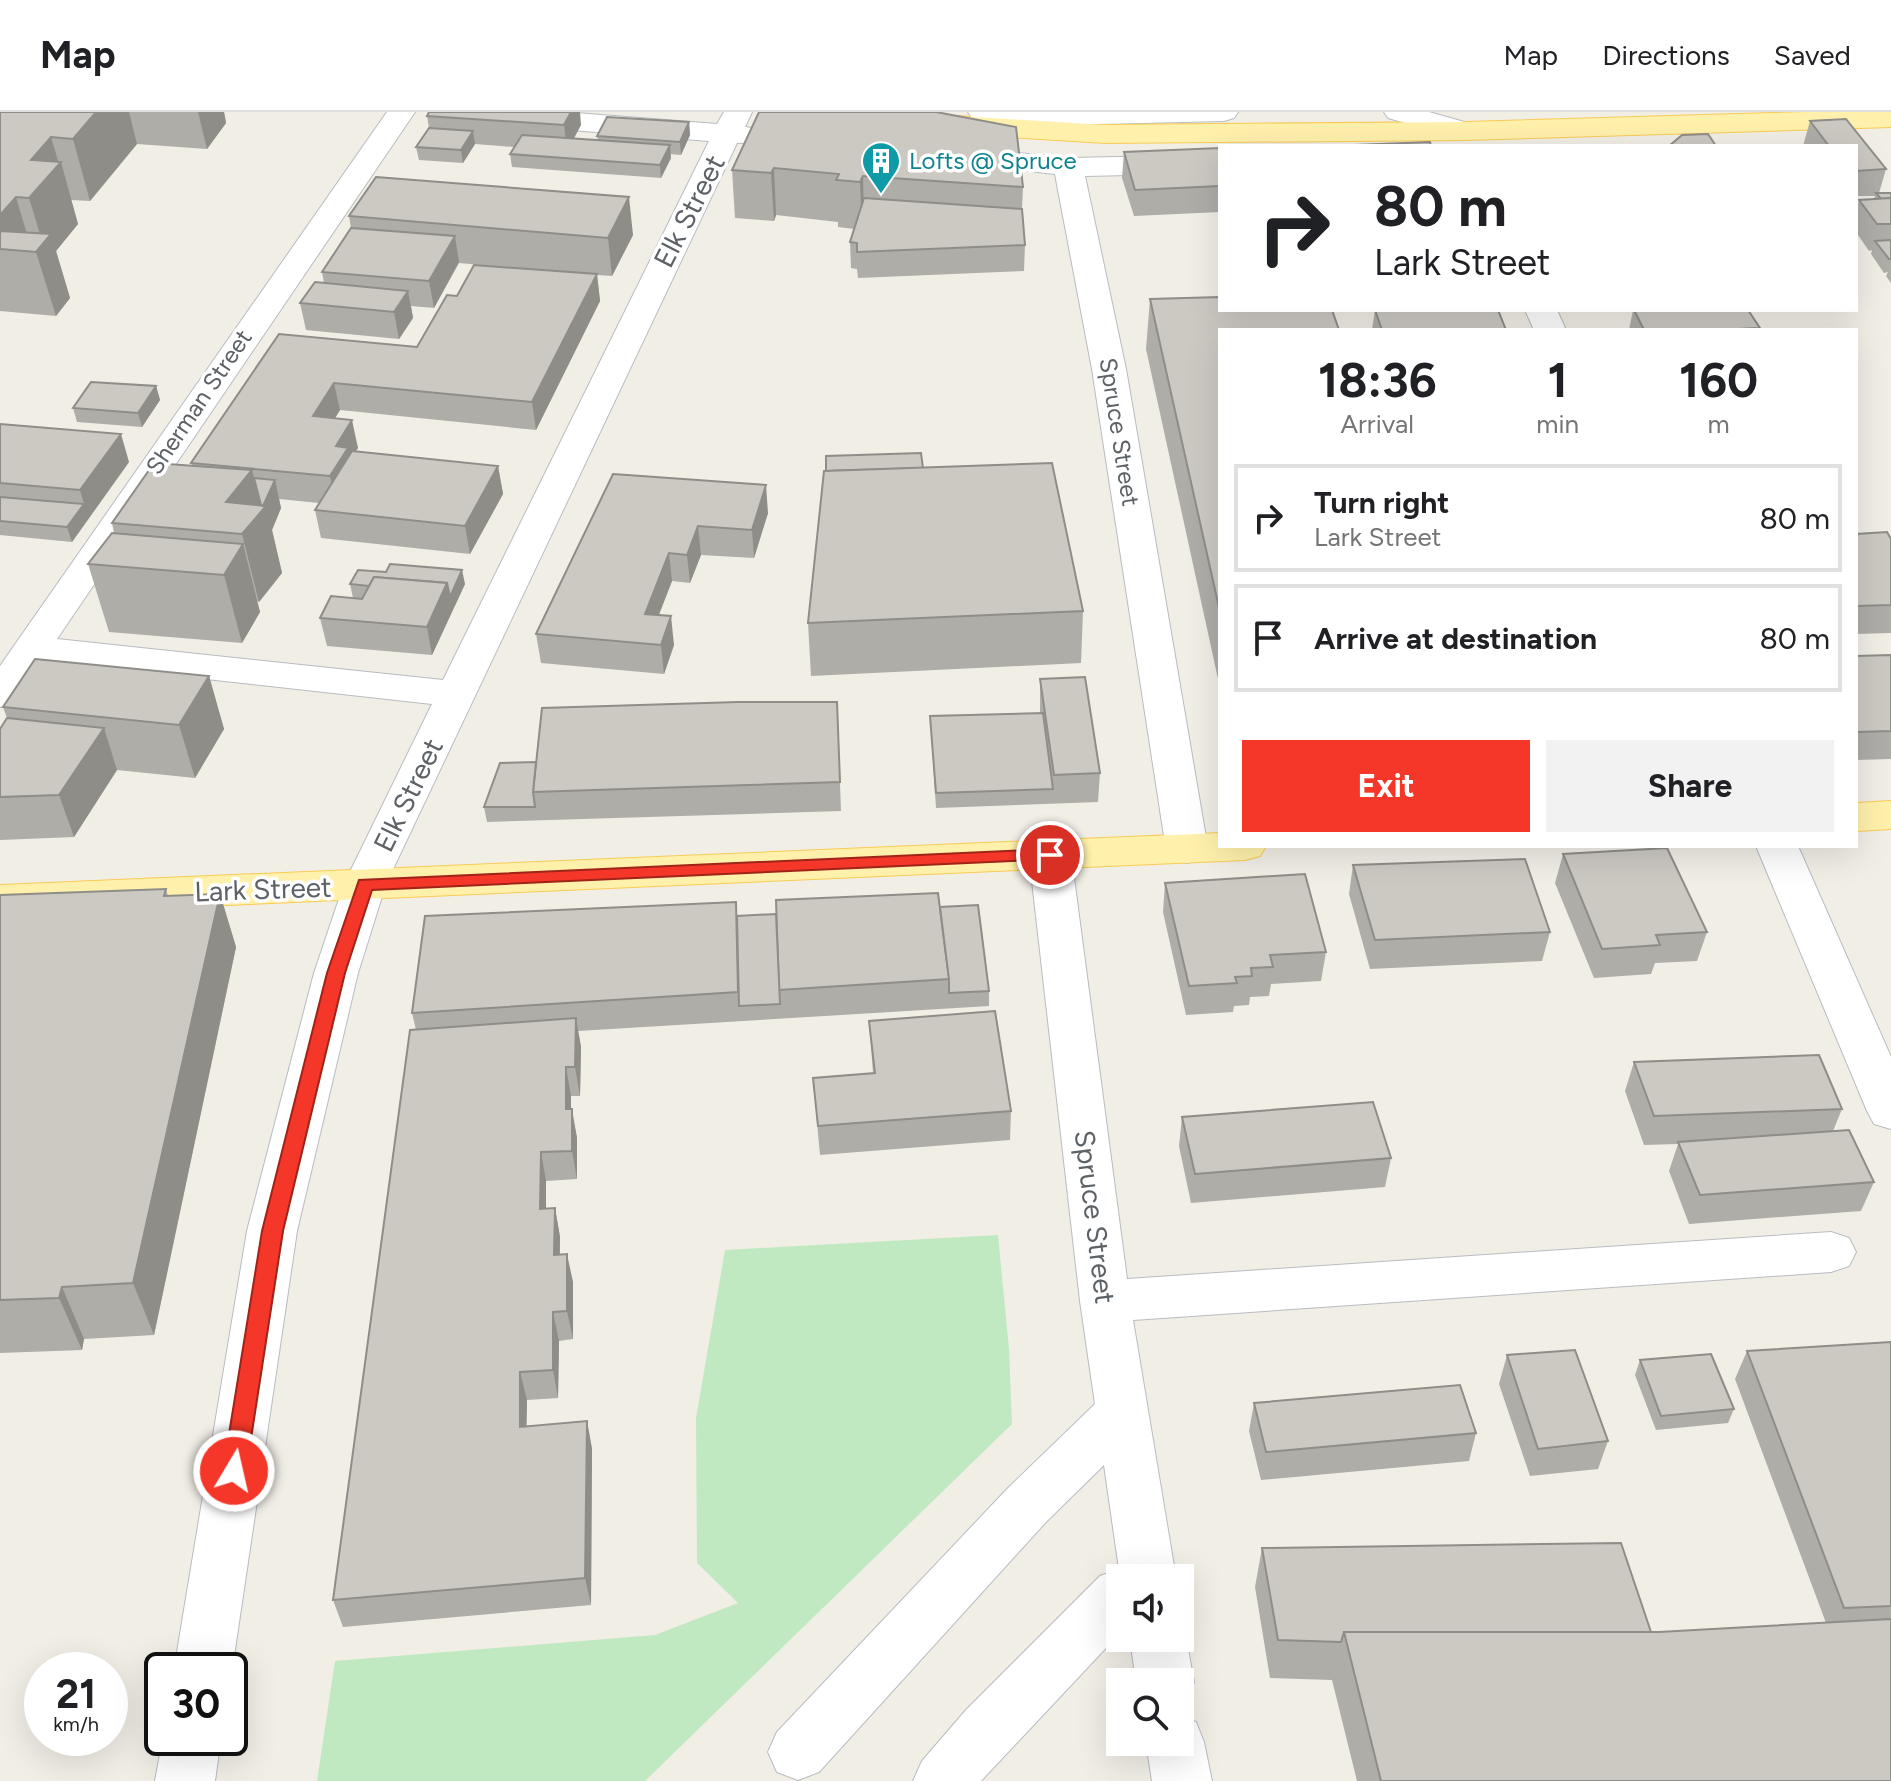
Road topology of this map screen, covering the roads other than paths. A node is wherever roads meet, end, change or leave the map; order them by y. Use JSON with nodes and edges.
{"nodes":[{"id":1,"x":401,"y":112,"type":"edge"},
{"id":2,"x":457,"y":112,"type":"edge"},
{"id":3,"x":982,"y":112,"type":"edge"},
{"id":4,"x":1224,"y":112,"type":"edge"},
{"id":5,"x":1398,"y":112,"type":"edge"},
{"id":6,"x":1891,"y":118,"type":"edge"},
{"id":7,"x":733,"y":123,"type":"edge"},
{"id":8,"x":931,"y":124,"type":"edge"},
{"id":9,"x":1464,"y":130,"type":"edge"},
{"id":10,"x":790,"y":139,"type":"edge"},
{"id":11,"x":1069,"y":150,"type":"junction"},
{"id":12,"x":929,"y":153,"type":"edge"},
{"id":13,"x":1218,"y":164,"type":"edge"},
{"id":14,"x":32,"y":648,"type":"junction"},
{"id":15,"x":457,"y":694,"type":"junction"},
{"id":16,"x":0,"y":695,"type":"edge"},
{"id":17,"x":1891,"y":815,"type":"edge"},
{"id":18,"x":1858,"y":817,"type":"edge"},
{"id":19,"x":1218,"y":847,"type":"edge"},
{"id":20,"x":1778,"y":848,"type":"edge"},
{"id":21,"x":1187,"y":849,"type":"junction"},
{"id":22,"x":1050,"y":855,"type":"junction"},
{"id":23,"x":365,"y":884,"type":"junction"},
{"id":24,"x":0,"y":900,"type":"edge"},
{"id":25,"x":1891,"y":1111,"type":"edge"},
{"id":26,"x":1831,"y":1252,"type":"dead end"},
{"id":27,"x":1105,"y":1301,"type":"junction"},
{"id":28,"x":1123,"y":1411,"type":"junction"},
{"id":29,"x":1136,"y":1564,"type":"edge"},
{"id":30,"x":1106,"y":1611,"type":"edge"},
{"id":31,"x":206,"y":1652,"type":"edge"},
{"id":32,"x":798,"y":1752,"type":"dead end"},
{"id":33,"x":189,"y":1756,"type":"edge"},
{"id":34,"x":1178,"y":1756,"type":"edge"},
{"id":35,"x":185,"y":1781,"type":"edge"},
{"id":36,"x":943,"y":1781,"type":"edge"},
{"id":37,"x":1182,"y":1781,"type":"edge"}],
"edges":[{"from":1,"to":14,"type":"street","name":"Sherman Street"},
{"from":2,"to":7,"type":"street"},
{"from":3,"to":4,"type":"street"},
{"from":5,"to":9,"type":"street"},
{"from":6,"to":9,"type":"main road"},
{"from":7,"to":10,"type":"street"},
{"from":7,"to":15,"type":"street","name":"Elk Street"},
{"from":8,"to":11,"type":"main road"},
{"from":9,"to":11,"type":"main road"},
{"from":11,"to":12,"type":"street"},
{"from":11,"to":13,"type":"street"},
{"from":11,"to":21,"type":"street","name":"Spruce Street"},
{"from":14,"to":15,"type":"street"},
{"from":14,"to":16,"type":"street","name":"Sherman Street"},
{"from":15,"to":23,"type":"street","name":"Elk Street"},
{"from":17,"to":18,"type":"main road"},
{"from":19,"to":21,"type":"main road","name":"Lark Street"},
{"from":20,"to":25,"type":"street"},
{"from":21,"to":22,"type":"main road","name":"Lark Street"},
{"from":22,"to":23,"type":"main road","name":"Lark Street"},
{"from":22,"to":27,"type":"street","name":"Spruce Street"},
{"from":23,"to":24,"type":"main road","name":"Lark Street"},
{"from":23,"to":31,"type":"street","name":"Elk Street"},
{"from":26,"to":27,"type":"street"},
{"from":27,"to":28,"type":"street","name":"Spruce Street"},
{"from":28,"to":29,"type":"street","name":"Spruce Street"},
{"from":28,"to":32,"type":"street"},
{"from":30,"to":36,"type":"street"},
{"from":33,"to":35,"type":"street"},
{"from":34,"to":37,"type":"street"}]}
